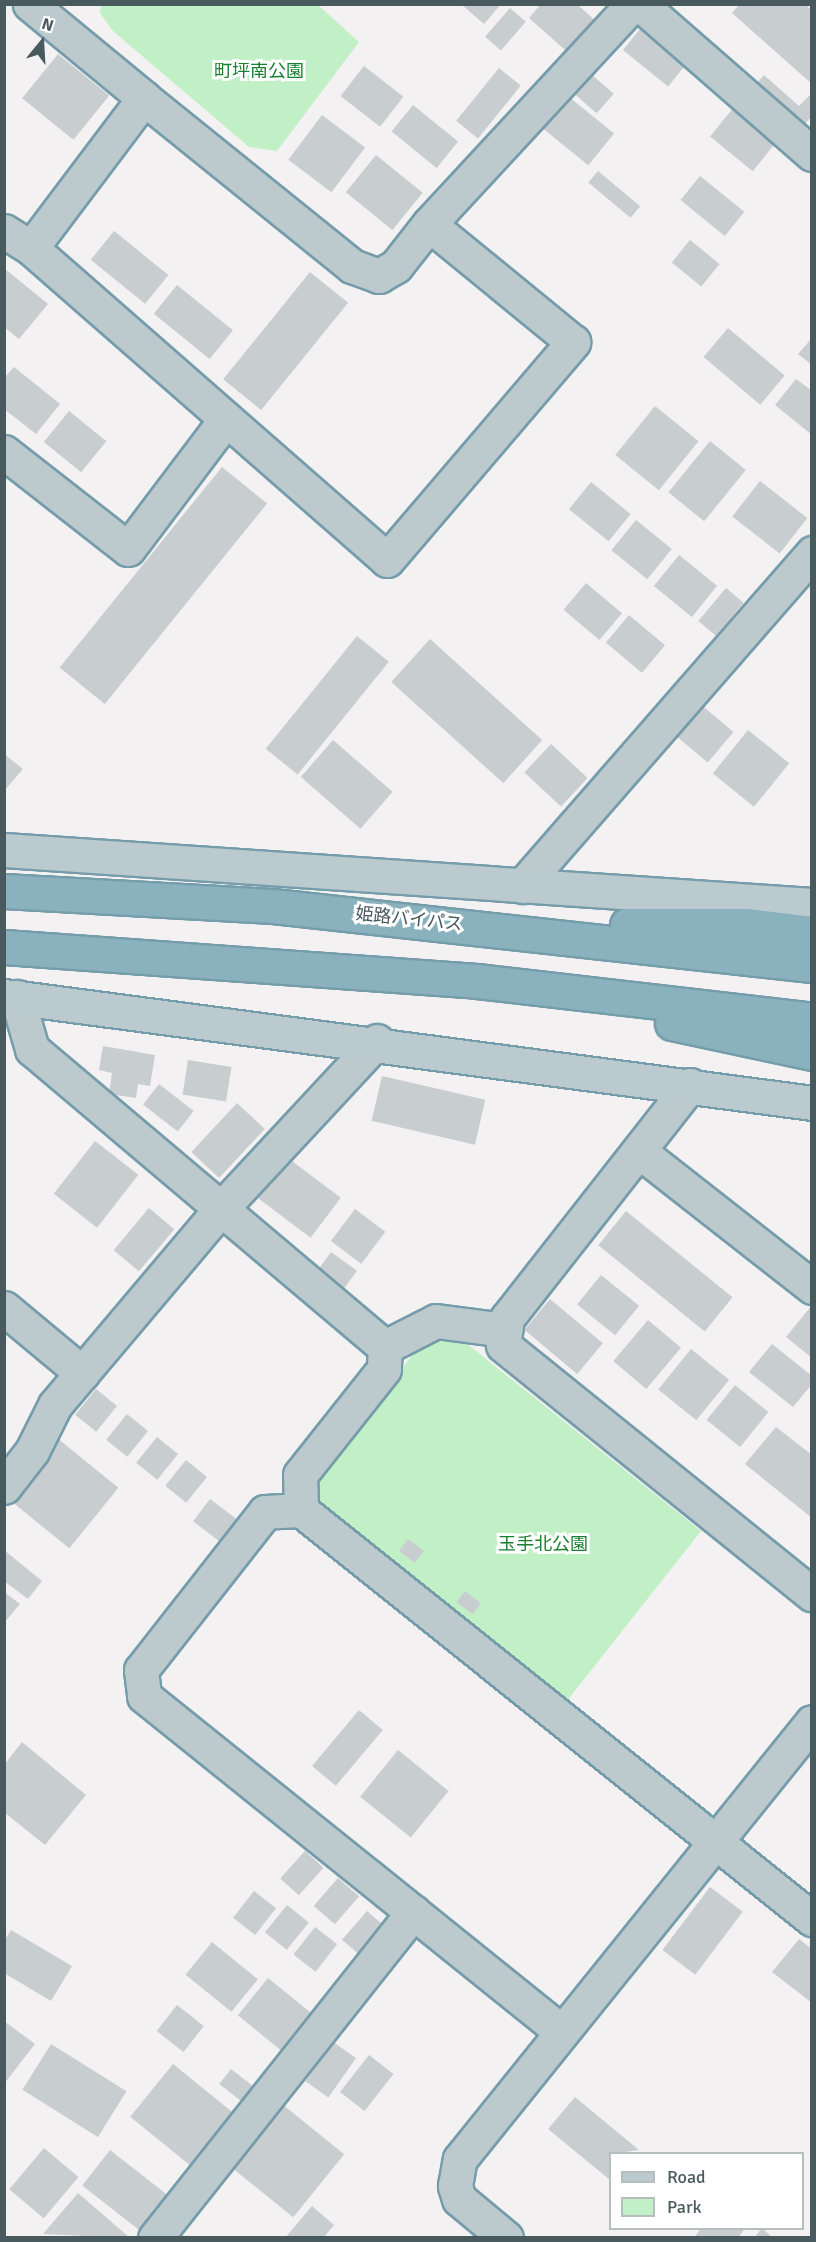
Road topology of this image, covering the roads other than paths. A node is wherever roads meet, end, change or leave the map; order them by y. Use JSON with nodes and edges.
{"nodes":[{"id":1,"x":30,"y":4,"type":"edge"},
{"id":2,"x":633,"y":4,"type":"edge"},
{"id":3,"x":640,"y":4,"type":"edge"},
{"id":4,"x":68,"y":16,"type":"edge"},
{"id":5,"x":144,"y":98,"type":"junction"},
{"id":6,"x":812,"y":154,"type":"edge"},
{"id":7,"x":429,"y":224,"type":"junction"},
{"id":8,"x":18,"y":240,"type":"edge"},
{"id":9,"x":226,"y":418,"type":"junction"},
{"id":10,"x":4,"y":452,"type":"edge"},
{"id":11,"x":812,"y":553,"type":"edge"},
{"id":12,"x":4,"y":850,"type":"edge"},
{"id":13,"x":522,"y":886,"type":"junction"},
{"id":14,"x":4,"y":891,"type":"edge"},
{"id":15,"x":812,"y":905,"type":"edge"},
{"id":16,"x":482,"y":926,"type":"junction"},
{"id":17,"x":812,"y":933,"type":"edge"},
{"id":18,"x":4,"y":946,"type":"edge"},
{"id":19,"x":812,"y":965,"type":"edge"},
{"id":20,"x":477,"y":981,"type":"junction"},
{"id":21,"x":11,"y":996,"type":"edge"},
{"id":22,"x":812,"y":1020,"type":"edge"},
{"id":23,"x":377,"y":1041,"type":"junction"},
{"id":24,"x":812,"y":1053,"type":"edge"},
{"id":25,"x":690,"y":1085,"type":"junction"},
{"id":26,"x":812,"y":1103,"type":"edge"},
{"id":27,"x":640,"y":1152,"type":"junction"},
{"id":28,"x":219,"y":1211,"type":"junction"},
{"id":29,"x":812,"y":1287,"type":"edge"},
{"id":30,"x":4,"y":1308,"type":"edge"},
{"id":31,"x":505,"y":1330,"type":"junction"},
{"id":32,"x":386,"y":1347,"type":"junction"},
{"id":33,"x":82,"y":1373,"type":"junction"},
{"id":34,"x":4,"y":1487,"type":"edge"},
{"id":35,"x":301,"y":1510,"type":"junction"},
{"id":36,"x":812,"y":1594,"type":"edge"},
{"id":37,"x":812,"y":1722,"type":"edge"},
{"id":38,"x":716,"y":1841,"type":"junction"},
{"id":39,"x":413,"y":1912,"type":"junction"},
{"id":40,"x":812,"y":1919,"type":"edge"},
{"id":41,"x":562,"y":2032,"type":"junction"},
{"id":42,"x":155,"y":2238,"type":"edge"},
{"id":43,"x":506,"y":2238,"type":"edge"}],
"edges":[{"from":1,"to":4,"type":"street"},
{"from":2,"to":7,"type":"street"},
{"from":3,"to":6,"type":"street"},
{"from":4,"to":5,"type":"street"},
{"from":5,"to":7,"type":"street"},
{"from":5,"to":8,"type":"street"},
{"from":7,"to":9,"type":"street"},
{"from":8,"to":9,"type":"street"},
{"from":9,"to":10,"type":"street"},
{"from":11,"to":13,"type":"street"},
{"from":12,"to":13,"type":"street"},
{"from":13,"to":15,"type":"street"},
{"from":14,"to":16,"type":"highway","name":"姫路バイパス"},
{"from":16,"to":17,"type":"highway"},
{"from":16,"to":19,"type":"highway","name":"姫路バイパス"},
{"from":18,"to":20,"type":"highway"},
{"from":20,"to":22,"type":"highway"},
{"from":20,"to":24,"type":"highway"},
{"from":21,"to":23,"type":"street"},
{"from":21,"to":28,"type":"street"},
{"from":23,"to":25,"type":"street"},
{"from":23,"to":28,"type":"street"},
{"from":25,"to":26,"type":"street"},
{"from":25,"to":27,"type":"street"},
{"from":27,"to":29,"type":"street"},
{"from":27,"to":31,"type":"street"},
{"from":28,"to":32,"type":"street"},
{"from":28,"to":33,"type":"street"},
{"from":30,"to":33,"type":"street"},
{"from":31,"to":32,"type":"street"},
{"from":31,"to":36,"type":"street"},
{"from":32,"to":35,"type":"street"},
{"from":33,"to":34,"type":"street"},
{"from":35,"to":38,"type":"street"},
{"from":35,"to":39,"type":"street"},
{"from":37,"to":38,"type":"street"},
{"from":38,"to":40,"type":"street"},
{"from":38,"to":41,"type":"street"},
{"from":39,"to":41,"type":"street"},
{"from":39,"to":42,"type":"street"},
{"from":41,"to":43,"type":"street"}]}
